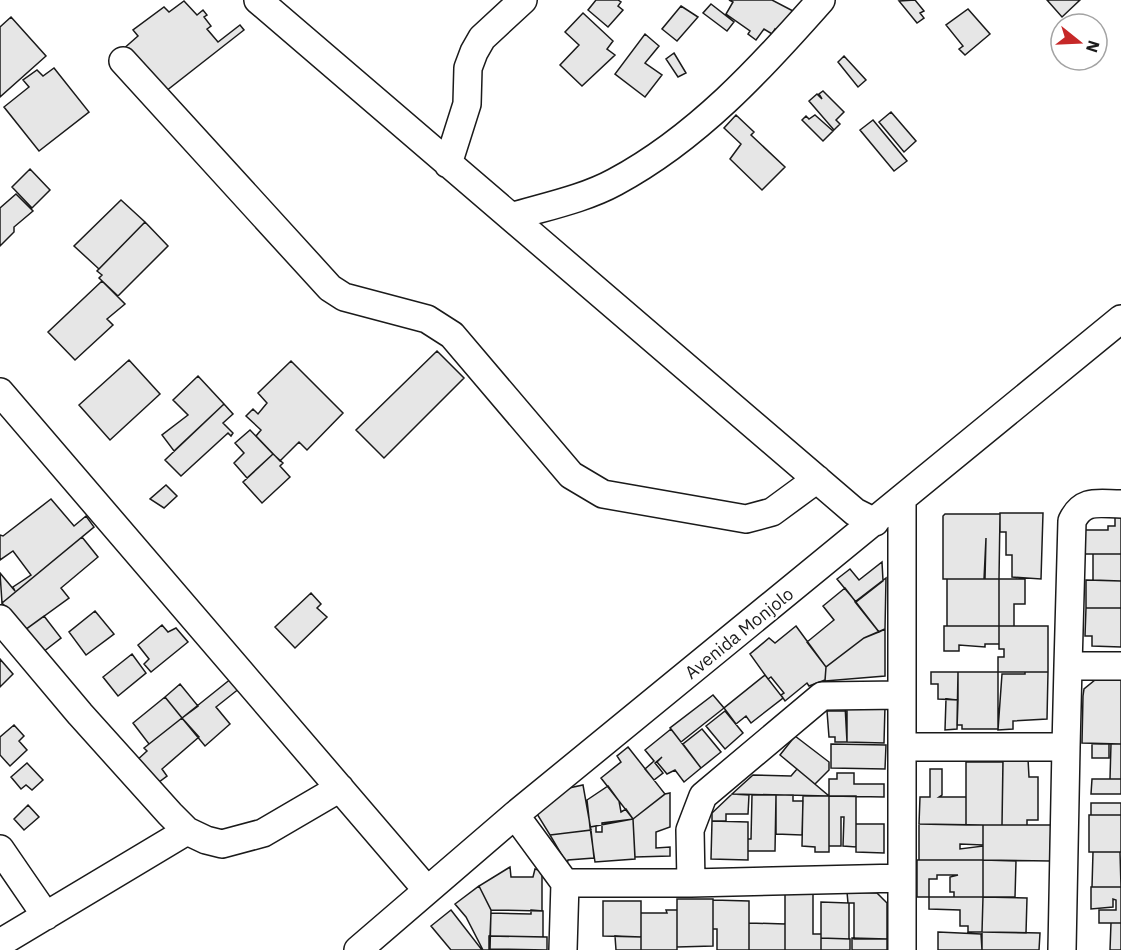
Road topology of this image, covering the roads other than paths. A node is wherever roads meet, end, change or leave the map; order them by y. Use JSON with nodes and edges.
{"nodes":[{"id":1,"x":258,"y":0,"type":"edge"},
{"id":2,"x":523,"y":0,"type":"edge"},
{"id":3,"x":821,"y":0,"type":"edge"},
{"id":4,"x":123,"y":61,"type":"dead end"},
{"id":5,"x":448,"y":164,"type":"junction"},
{"id":6,"x":511,"y":217,"type":"junction"},
{"id":7,"x":1121,"y":319,"type":"edge"},
{"id":8,"x":0,"y":392,"type":"edge"},
{"id":9,"x":817,"y":479,"type":"junction"},
{"id":10,"x":902,"y":499,"type":"junction"},
{"id":11,"x":1121,"y":504,"type":"edge"},
{"id":12,"x":875,"y":522,"type":"junction"},
{"id":13,"x":2,"y":624,"type":"edge"},
{"id":14,"x":1068,"y":666,"type":"junction"},
{"id":15,"x":1121,"y":666,"type":"edge"},
{"id":16,"x":902,"y":695,"type":"junction"},
{"id":17,"x":903,"y":747,"type":"junction"},
{"id":18,"x":1066,"y":747,"type":"junction"},
{"id":19,"x":340,"y":788,"type":"junction"},
{"id":20,"x":514,"y":815,"type":"junction"},
{"id":21,"x":187,"y":831,"type":"junction"},
{"id":22,"x":0,"y":849,"type":"edge"},
{"id":23,"x":902,"y":878,"type":"junction"},
{"id":24,"x":565,"y":883,"type":"junction"},
{"id":25,"x":691,"y":883,"type":"junction"},
{"id":26,"x":427,"y":890,"type":"junction"},
{"id":27,"x":46,"y":916,"type":"junction"},
{"id":28,"x":0,"y":943,"type":"edge"},
{"id":29,"x":358,"y":950,"type":"edge"},
{"id":30,"x":563,"y":950,"type":"edge"},
{"id":31,"x":902,"y":950,"type":"edge"},
{"id":32,"x":1062,"y":950,"type":"edge"}],
"edges":[{"from":1,"to":5,"type":"street"},
{"from":2,"to":5,"type":"street"},
{"from":3,"to":6,"type":"street"},
{"from":4,"to":9,"type":"street"},
{"from":5,"to":6,"type":"street"},
{"from":6,"to":9,"type":"street"},
{"from":7,"to":10,"type":"street","name":"Avenida Monjolo"},
{"from":8,"to":19,"type":"street"},
{"from":9,"to":12,"type":"street"},
{"from":10,"to":12,"type":"street","name":"Avenida Monjolo"},
{"from":10,"to":16,"type":"street"},
{"from":11,"to":14,"type":"street"},
{"from":12,"to":20,"type":"street","name":"Avenida Monjolo"},
{"from":13,"to":21,"type":"street"},
{"from":14,"to":15,"type":"street"},
{"from":14,"to":18,"type":"street"},
{"from":16,"to":17,"type":"street"},
{"from":16,"to":25,"type":"street"},
{"from":17,"to":18,"type":"street"},
{"from":17,"to":23,"type":"street"},
{"from":18,"to":32,"type":"street"},
{"from":19,"to":21,"type":"street"},
{"from":19,"to":26,"type":"street"},
{"from":20,"to":24,"type":"street"},
{"from":20,"to":26,"type":"street","name":"Avenida Monjolo"},
{"from":21,"to":27,"type":"street"},
{"from":22,"to":27,"type":"street"},
{"from":23,"to":25,"type":"street"},
{"from":23,"to":31,"type":"street"},
{"from":24,"to":25,"type":"street"},
{"from":24,"to":30,"type":"street"},
{"from":26,"to":29,"type":"street","name":"Avenida Monjolo"},
{"from":27,"to":28,"type":"street"}]}
